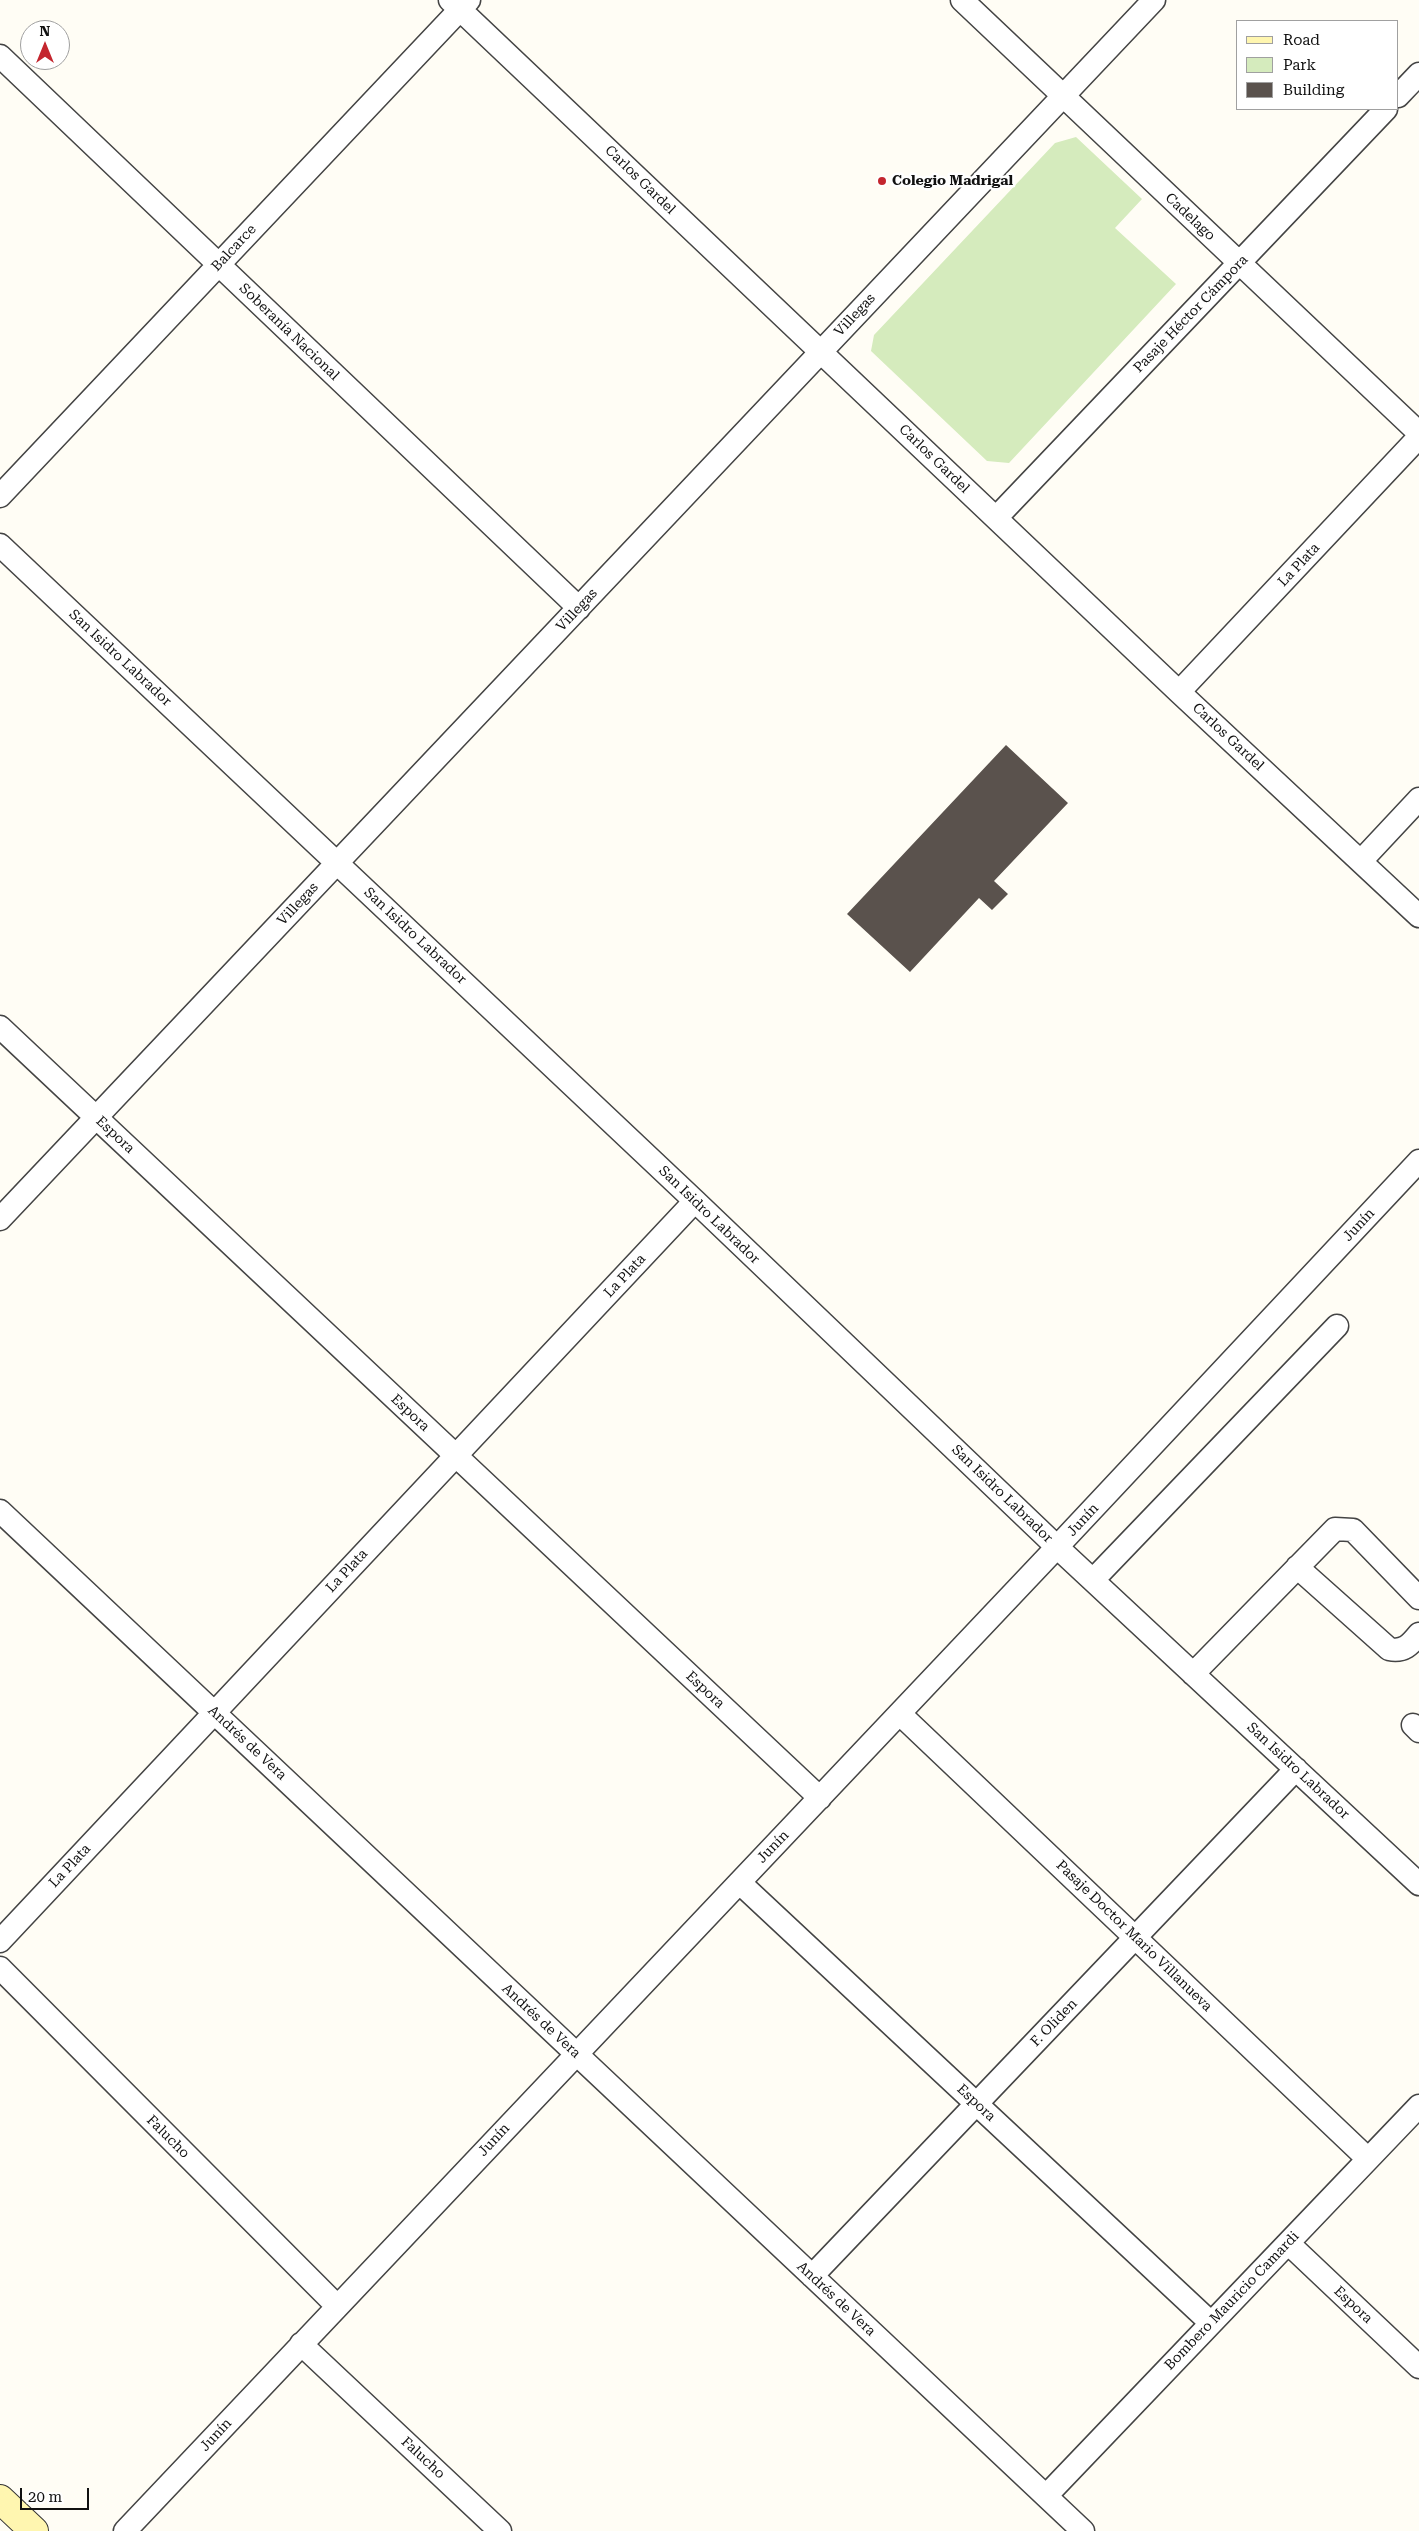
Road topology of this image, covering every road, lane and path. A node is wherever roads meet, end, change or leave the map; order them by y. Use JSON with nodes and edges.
{"nodes":[{"id":1,"x":962,"y":0,"type":"edge"},
{"id":2,"x":1154,"y":0,"type":"edge"},
{"id":3,"x":460,"y":3,"type":"edge"},
{"id":4,"x":0,"y":56,"type":"edge"},
{"id":5,"x":1419,"y":74,"type":"edge"},
{"id":6,"x":1399,"y":95,"type":"edge"},
{"id":7,"x":1063,"y":96,"type":"junction"},
{"id":8,"x":1385,"y":110,"type":"edge"},
{"id":9,"x":1240,"y":263,"type":"junction"},
{"id":10,"x":219,"y":265,"type":"junction"},
{"id":11,"x":821,"y":352,"type":"junction"},
{"id":12,"x":1419,"y":433,"type":"edge"},
{"id":13,"x":1419,"y":437,"type":"edge"},
{"id":14,"x":0,"y":496,"type":"edge"},
{"id":15,"x":996,"y":518,"type":"junction"},
{"id":16,"x":0,"y":545,"type":"edge"},
{"id":17,"x":579,"y":608,"type":"junction"},
{"id":18,"x":1179,"y":692,"type":"junction"},
{"id":19,"x":1419,"y":799,"type":"edge"},
{"id":20,"x":1361,"y":861,"type":"junction"},
{"id":21,"x":337,"y":863,"type":"junction"},
{"id":22,"x":1419,"y":916,"type":"edge"},
{"id":23,"x":0,"y":1027,"type":"edge"},
{"id":24,"x":96,"y":1117,"type":"junction"},
{"id":25,"x":1419,"y":1161,"type":"edge"},
{"id":26,"x":695,"y":1201,"type":"junction"},
{"id":27,"x":0,"y":1219,"type":"edge"},
{"id":28,"x":1337,"y":1326,"type":"dead end"},
{"id":29,"x":456,"y":1456,"type":"junction"},
{"id":30,"x":0,"y":1511,"type":"edge"},
{"id":31,"x":1057,"y":1548,"type":"junction"},
{"id":32,"x":1297,"y":1567,"type":"junction"},
{"id":33,"x":1093,"y":1580,"type":"junction"},
{"id":34,"x":1419,"y":1598,"type":"edge"},
{"id":35,"x":1419,"y":1634,"type":"edge"},
{"id":36,"x":1193,"y":1674,"type":"junction"},
{"id":37,"x":214,"y":1712,"type":"junction"},
{"id":38,"x":900,"y":1714,"type":"junction"},
{"id":39,"x":1296,"y":1769,"type":"junction"},
{"id":40,"x":820,"y":1798,"type":"junction"},
{"id":41,"x":740,"y":1882,"type":"junction"},
{"id":42,"x":1419,"y":1883,"type":"edge"},
{"id":43,"x":1136,"y":1938,"type":"junction"},
{"id":44,"x":0,"y":1941,"type":"edge"},
{"id":45,"x":0,"y":1968,"type":"edge"},
{"id":46,"x":576,"y":2053,"type":"junction"},
{"id":47,"x":977,"y":2104,"type":"junction"},
{"id":48,"x":1419,"y":2106,"type":"edge"},
{"id":49,"x":1368,"y":2159,"type":"junction"},
{"id":50,"x":1288,"y":2243,"type":"junction"},
{"id":51,"x":812,"y":2276,"type":"junction"},
{"id":52,"x":337,"y":2306,"type":"junction"},
{"id":53,"x":1211,"y":2323,"type":"junction"},
{"id":54,"x":301,"y":2344,"type":"junction"},
{"id":55,"x":1419,"y":2366,"type":"edge"},
{"id":56,"x":1046,"y":2496,"type":"junction"},
{"id":57,"x":0,"y":2499,"type":"edge"},
{"id":58,"x":34,"y":2531,"type":"edge"},
{"id":59,"x":125,"y":2531,"type":"edge"},
{"id":60,"x":500,"y":2531,"type":"edge"},
{"id":61,"x":1083,"y":2531,"type":"edge"}],
"edges":[{"from":1,"to":7,"type":"street","name":"Cadelago"},
{"from":2,"to":7,"type":"street","name":"Villegas"},
{"from":3,"to":10,"type":"street","name":"Balcarce"},
{"from":3,"to":11,"type":"street","name":"Carlos Gardel"},
{"from":4,"to":10,"type":"street","name":"Soberanía Nacional"},
{"from":5,"to":6,"type":"street"},
{"from":7,"to":9,"type":"street","name":"Cadelago"},
{"from":7,"to":11,"type":"street","name":"Villegas"},
{"from":8,"to":9,"type":"street","name":"Pasaje Héctor Cámpora"},
{"from":9,"to":12,"type":"street","name":"Cadelago"},
{"from":9,"to":15,"type":"street","name":"Pasaje Héctor Cámpora"},
{"from":10,"to":14,"type":"street","name":"Balcarce"},
{"from":10,"to":17,"type":"street","name":"Soberanía Nacional"},
{"from":11,"to":15,"type":"street","name":"Carlos Gardel"},
{"from":11,"to":17,"type":"street","name":"Villegas"},
{"from":13,"to":18,"type":"street","name":"La Plata"},
{"from":15,"to":18,"type":"street","name":"Carlos Gardel"},
{"from":16,"to":21,"type":"street","name":"San Isidro Labrador"},
{"from":17,"to":21,"type":"street","name":"Villegas"},
{"from":18,"to":20,"type":"street","name":"Carlos Gardel"},
{"from":19,"to":20,"type":"street"},
{"from":20,"to":22,"type":"street","name":"Carlos Gardel"},
{"from":21,"to":24,"type":"street","name":"Villegas"},
{"from":21,"to":26,"type":"street","name":"San Isidro Labrador"},
{"from":23,"to":24,"type":"street","name":"Espora"},
{"from":24,"to":27,"type":"street","name":"Villegas"},
{"from":24,"to":29,"type":"street","name":"Espora"},
{"from":25,"to":31,"type":"street","name":"Junín"},
{"from":26,"to":29,"type":"street","name":"La Plata"},
{"from":26,"to":31,"type":"street","name":"San Isidro Labrador"},
{"from":28,"to":33,"type":"street"},
{"from":29,"to":37,"type":"street","name":"La Plata"},
{"from":29,"to":40,"type":"street","name":"Espora"},
{"from":30,"to":37,"type":"street","name":"Andrés de Vera"},
{"from":31,"to":33,"type":"street","name":"San Isidro Labrador"},
{"from":31,"to":38,"type":"street","name":"Junín"},
{"from":32,"to":34,"type":"street"},
{"from":32,"to":35,"type":"street"},
{"from":32,"to":36,"type":"street"},
{"from":33,"to":36,"type":"street","name":"San Isidro Labrador"},
{"from":36,"to":39,"type":"street","name":"San Isidro Labrador"},
{"from":37,"to":44,"type":"street","name":"La Plata"},
{"from":37,"to":46,"type":"street","name":"Andrés de Vera"},
{"from":38,"to":40,"type":"street","name":"Junín"},
{"from":38,"to":43,"type":"street","name":"Pasaje Doctor Mario Villanueva"},
{"from":39,"to":42,"type":"street","name":"San Isidro Labrador"},
{"from":39,"to":43,"type":"street","name":"F. Oliden"},
{"from":40,"to":41,"type":"street","name":"Junín"},
{"from":41,"to":46,"type":"street","name":"Junín"},
{"from":41,"to":47,"type":"street","name":"Espora"},
{"from":43,"to":47,"type":"street","name":"F. Oliden"},
{"from":43,"to":49,"type":"street","name":"Pasaje Doctor Mario Villanueva"},
{"from":45,"to":52,"type":"street","name":"Falucho"},
{"from":46,"to":51,"type":"street","name":"Andrés de Vera"},
{"from":46,"to":52,"type":"street","name":"Junín"},
{"from":47,"to":51,"type":"street","name":"F. Oliden"},
{"from":47,"to":53,"type":"street","name":"Espora"},
{"from":48,"to":49,"type":"street","name":"Bombero Mauricio Camardi"},
{"from":49,"to":50,"type":"street","name":"Bombero Mauricio Camardi"},
{"from":50,"to":53,"type":"street","name":"Bombero Mauricio Camardi"},
{"from":50,"to":55,"type":"street","name":"Espora"},
{"from":51,"to":56,"type":"street","name":"Andrés de Vera"},
{"from":52,"to":54,"type":"street","name":"Junín"},
{"from":53,"to":56,"type":"street","name":"Bombero Mauricio Camardi"},
{"from":54,"to":59,"type":"street","name":"Junín"},
{"from":54,"to":60,"type":"street","name":"Falucho"},
{"from":56,"to":61,"type":"street","name":"Andrés de Vera"},
{"from":57,"to":58,"type":"street"}]}
